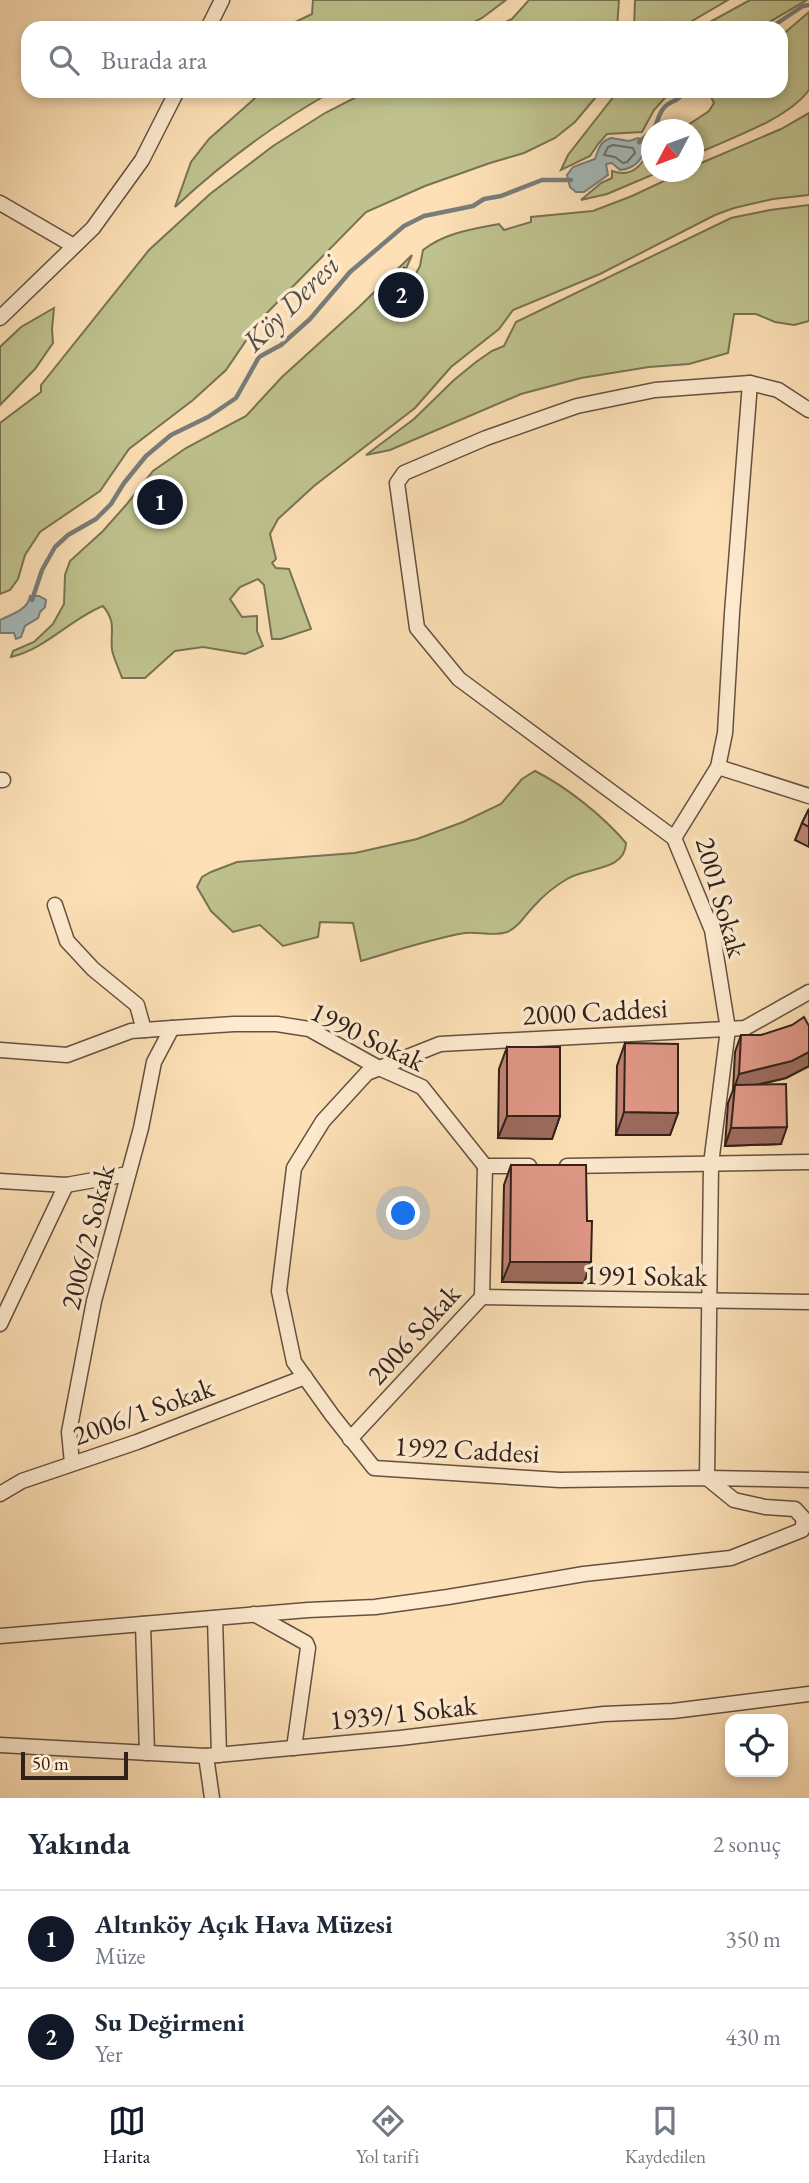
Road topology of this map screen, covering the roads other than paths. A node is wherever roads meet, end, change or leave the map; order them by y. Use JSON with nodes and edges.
{"nodes":[{"id":1,"x":222,"y":0,"type":"edge"},
{"id":2,"x":212,"y":21,"type":"edge"},
{"id":3,"x":173,"y":98,"type":"edge"},
{"id":4,"x":0,"y":203,"type":"edge"},
{"id":5,"x":74,"y":246,"type":"junction"},
{"id":6,"x":0,"y":318,"type":"edge"},
{"id":7,"x":750,"y":383,"type":"junction"},
{"id":8,"x":809,"y":410,"type":"edge"},
{"id":9,"x":718,"y":767,"type":"junction"},
{"id":10,"x":809,"y":796,"type":"edge"},
{"id":11,"x":674,"y":838,"type":"junction"},
{"id":12,"x":55,"y":905,"type":"dead end"},
{"id":13,"x":809,"y":992,"type":"edge"},
{"id":14,"x":172,"y":1028,"type":"junction"},
{"id":15,"x":728,"y":1029,"type":"junction"},
{"id":16,"x":144,"y":1030,"type":"junction"},
{"id":17,"x":0,"y":1050,"type":"edge"},
{"id":18,"x":379,"y":1068,"type":"junction"},
{"id":19,"x":809,"y":1162,"type":"edge"},
{"id":20,"x":711,"y":1164,"type":"junction"},
{"id":21,"x":485,"y":1166,"type":"junction"},
{"id":22,"x":128,"y":1174,"type":"junction"},
{"id":23,"x":0,"y":1181,"type":"edge"},
{"id":24,"x":66,"y":1185,"type":"junction"},
{"id":25,"x":482,"y":1297,"type":"junction"},
{"id":26,"x":5,"y":1298,"type":"edge"},
{"id":27,"x":710,"y":1301,"type":"junction"},
{"id":28,"x":809,"y":1302,"type":"edge"},
{"id":29,"x":0,"y":1324,"type":"edge"},
{"id":30,"x":305,"y":1377,"type":"junction"},
{"id":31,"x":350,"y":1439,"type":"junction"},
{"id":32,"x":72,"y":1463,"type":"junction"},
{"id":33,"x":708,"y":1478,"type":"junction"},
{"id":34,"x":809,"y":1480,"type":"edge"},
{"id":35,"x":0,"y":1494,"type":"edge"},
{"id":36,"x":254,"y":1614,"type":"junction"},
{"id":37,"x":215,"y":1618,"type":"junction"},
{"id":38,"x":143,"y":1624,"type":"junction"},
{"id":39,"x":0,"y":1636,"type":"edge"},
{"id":40,"x":809,"y":1694,"type":"edge"},
{"id":41,"x":0,"y":1745,"type":"edge"},
{"id":42,"x":293,"y":1748,"type":"junction"},
{"id":43,"x":147,"y":1753,"type":"junction"},
{"id":44,"x":213,"y":1756,"type":"junction"},
{"id":45,"x":212,"y":1798,"type":"edge"}],
"edges":[{"from":1,"to":2,"type":"street"},
{"from":3,"to":5,"type":"street"},
{"from":4,"to":5,"type":"street"},
{"from":5,"to":6,"type":"street"},
{"from":7,"to":8,"type":"street"},
{"from":7,"to":9,"type":"street","name":"2001 Sokak"},
{"from":7,"to":11,"type":"street"},
{"from":9,"to":10,"type":"street"},
{"from":9,"to":11,"type":"street","name":"2001 Sokak"},
{"from":11,"to":15,"type":"street","name":"2001 Sokak"},
{"from":12,"to":16,"type":"street"},
{"from":13,"to":15,"type":"street","name":"2000 Caddesi"},
{"from":14,"to":16,"type":"street","name":"1990 Sokak"},
{"from":14,"to":18,"type":"street","name":"1990 Sokak"},
{"from":14,"to":22,"type":"street","name":"2006/2 Sokak"},
{"from":15,"to":18,"type":"street","name":"2000 Caddesi"},
{"from":15,"to":20,"type":"street","name":"2001 Sokak"},
{"from":16,"to":17,"type":"street","name":"1990 Sokak"},
{"from":18,"to":21,"type":"street","name":"1990 Sokak"},
{"from":18,"to":30,"type":"street","name":"1992 Caddesi"},
{"from":19,"to":20,"type":"street"},
{"from":20,"to":21,"type":"street"},
{"from":20,"to":27,"type":"street","name":"2001 Sokak"},
{"from":21,"to":25,"type":"street","name":"2006 Sokak"},
{"from":22,"to":24,"type":"street"},
{"from":22,"to":32,"type":"street","name":"2006/2 Sokak"},
{"from":23,"to":24,"type":"street"},
{"from":24,"to":26,"type":"street"},
{"from":25,"to":27,"type":"street","name":"1991 Sokak"},
{"from":25,"to":31,"type":"street","name":"2006 Sokak"},
{"from":26,"to":29,"type":"street"},
{"from":27,"to":28,"type":"street","name":"1991 Sokak"},
{"from":27,"to":33,"type":"street","name":"2001 Sokak"},
{"from":30,"to":31,"type":"street","name":"1992 Caddesi"},
{"from":30,"to":32,"type":"street","name":"2006/1 Sokak"},
{"from":31,"to":33,"type":"street","name":"1992 Caddesi"},
{"from":32,"to":35,"type":"street","name":"2006/1 Sokak"},
{"from":33,"to":34,"type":"street","name":"1992 Caddesi"},
{"from":33,"to":36,"type":"street"},
{"from":36,"to":37,"type":"street"},
{"from":36,"to":42,"type":"street"},
{"from":37,"to":38,"type":"street"},
{"from":37,"to":44,"type":"street"},
{"from":38,"to":39,"type":"street"},
{"from":38,"to":43,"type":"street"},
{"from":40,"to":42,"type":"street","name":"1939/1 Sokak"},
{"from":41,"to":43,"type":"street","name":"1939/1 Sokak"},
{"from":42,"to":44,"type":"street","name":"1939/1 Sokak"},
{"from":43,"to":44,"type":"street","name":"1939/1 Sokak"},
{"from":44,"to":45,"type":"street"}]}
